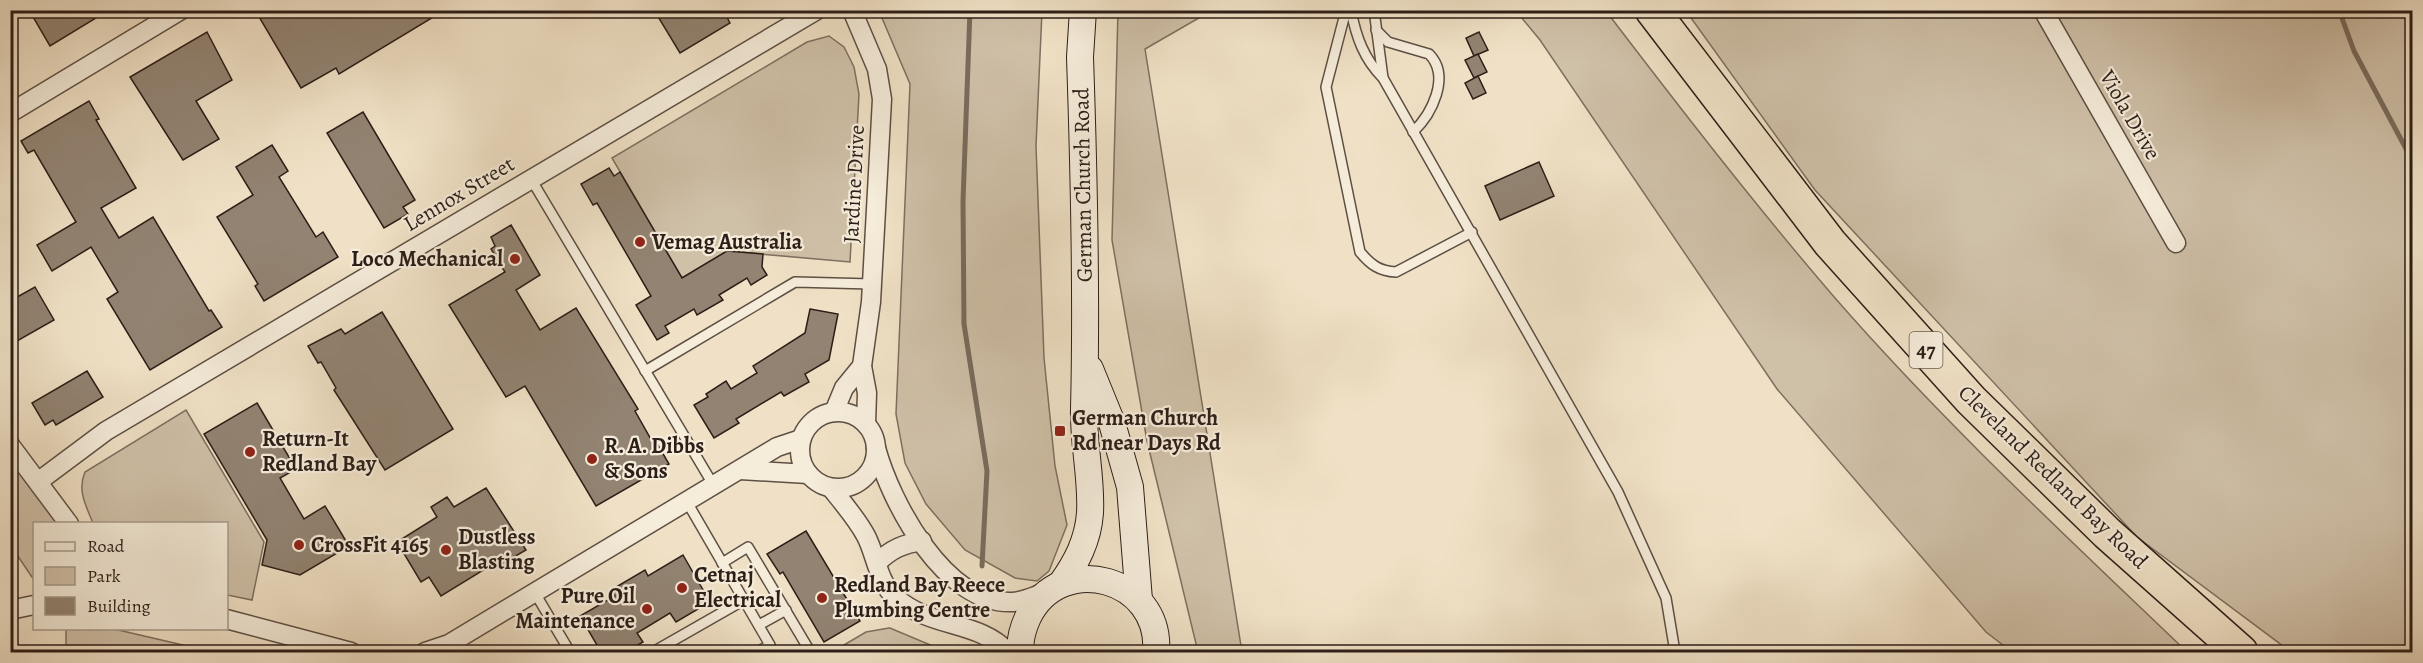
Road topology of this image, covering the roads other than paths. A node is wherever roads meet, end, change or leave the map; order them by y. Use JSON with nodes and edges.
{"nodes":[{"id":1,"x":180,"y":10,"type":"edge"},
{"id":2,"x":817,"y":10,"type":"edge"},
{"id":3,"x":852,"y":10,"type":"edge"},
{"id":4,"x":1083,"y":10,"type":"edge"},
{"id":5,"x":1346,"y":10,"type":"edge"},
{"id":6,"x":1351,"y":10,"type":"edge"},
{"id":7,"x":1374,"y":10,"type":"edge"},
{"id":8,"x":1652,"y":10,"type":"edge"},
{"id":9,"x":2043,"y":10,"type":"edge"},
{"id":10,"x":1376,"y":30,"type":"junction"},
{"id":11,"x":1383,"y":78,"type":"junction"},
{"id":12,"x":10,"y":113,"type":"edge"},
{"id":13,"x":1413,"y":132,"type":"junction"},
{"id":14,"x":531,"y":179,"type":"junction"},
{"id":15,"x":1472,"y":232,"type":"junction"},
{"id":16,"x":2176,"y":243,"type":"dead end"},
{"id":17,"x":872,"y":284,"type":"junction"},
{"id":18,"x":1087,"y":360,"type":"junction"},
{"id":19,"x":861,"y":366,"type":"junction"},
{"id":20,"x":645,"y":371,"type":"junction"},
{"id":21,"x":834,"y":412,"type":"junction"},
{"id":22,"x":866,"y":424,"type":"junction"},
{"id":23,"x":801,"y":439,"type":"junction"},
{"id":24,"x":10,"y":445,"type":"edge"},
{"id":25,"x":876,"y":448,"type":"junction"},
{"id":26,"x":740,"y":470,"type":"junction"},
{"id":27,"x":808,"y":474,"type":"junction"},
{"id":28,"x":39,"y":481,"type":"junction"},
{"id":29,"x":714,"y":486,"type":"junction"},
{"id":30,"x":831,"y":488,"type":"junction"},
{"id":31,"x":687,"y":502,"type":"junction"},
{"id":32,"x":68,"y":522,"type":"edge"},
{"id":33,"x":922,"y":541,"type":"junction"},
{"id":34,"x":722,"y":563,"type":"junction"},
{"id":35,"x":877,"y":563,"type":"junction"},
{"id":36,"x":1054,"y":588,"type":"junction"},
{"id":37,"x":535,"y":593,"type":"junction"},
{"id":38,"x":744,"y":600,"type":"junction"},
{"id":39,"x":1139,"y":600,"type":"junction"},
{"id":40,"x":33,"y":605,"type":"edge"},
{"id":41,"x":10,"y":610,"type":"edge"},
{"id":42,"x":786,"y":610,"type":"junction"},
{"id":43,"x":228,"y":621,"type":"edge"},
{"id":44,"x":759,"y":625,"type":"junction"},
{"id":45,"x":808,"y":648,"type":"dead end"},
{"id":46,"x":568,"y":650,"type":"edge"},
{"id":47,"x":351,"y":652,"type":"edge"},
{"id":48,"x":424,"y":652,"type":"edge"},
{"id":49,"x":557,"y":652,"type":"edge"},
{"id":50,"x":653,"y":652,"type":"edge"},
{"id":51,"x":757,"y":652,"type":"edge"},
{"id":52,"x":1008,"y":652,"type":"edge"},
{"id":53,"x":1021,"y":652,"type":"edge"},
{"id":54,"x":1156,"y":652,"type":"edge"},
{"id":55,"x":1675,"y":652,"type":"edge"},
{"id":56,"x":2241,"y":652,"type":"edge"}],
"edges":[{"from":1,"to":12,"type":"street"},
{"from":2,"to":14,"type":"street","name":"Lennox Street"},
{"from":3,"to":17,"type":"street","name":"Jardine Drive"},
{"from":4,"to":18,"type":"street","name":"German Church Road"},
{"from":5,"to":15,"type":"lane"},
{"from":6,"to":11,"type":"lane"},
{"from":7,"to":10,"type":"lane"},
{"from":8,"to":56,"type":"highway","name":"Cleveland Redland Bay Road","number":"47"},
{"from":9,"to":16,"type":"street","name":"Viola Drive"},
{"from":10,"to":11,"type":"lane"},
{"from":10,"to":13,"type":"lane"},
{"from":11,"to":13,"type":"lane"},
{"from":13,"to":15,"type":"lane"},
{"from":14,"to":20,"type":"lane"},
{"from":14,"to":28,"type":"street","name":"Lennox Street"},
{"from":15,"to":55,"type":"lane"},
{"from":17,"to":19,"type":"street","name":"Jardine Drive"},
{"from":17,"to":20,"type":"lane"},
{"from":18,"to":36,"type":"street","name":"German Church Road"},
{"from":18,"to":39,"type":"street","name":"German Church Road"},
{"from":19,"to":21,"type":"street"},
{"from":19,"to":22,"type":"street"},
{"from":20,"to":29,"type":"lane"},
{"from":21,"to":22,"type":"street"},
{"from":21,"to":23,"type":"street"},
{"from":22,"to":25,"type":"street"},
{"from":23,"to":26,"type":"street"},
{"from":23,"to":27,"type":"street"},
{"from":24,"to":28,"type":"street"},
{"from":25,"to":30,"type":"street"},
{"from":25,"to":33,"type":"street"},
{"from":26,"to":27,"type":"street"},
{"from":26,"to":29,"type":"street"},
{"from":27,"to":30,"type":"street"},
{"from":28,"to":32,"type":"street"},
{"from":29,"to":31,"type":"street"},
{"from":30,"to":35,"type":"street"},
{"from":31,"to":34,"type":"lane"},
{"from":31,"to":37,"type":"street"},
{"from":33,"to":35,"type":"street"},
{"from":33,"to":36,"type":"street"},
{"from":34,"to":38,"type":"lane"},
{"from":34,"to":42,"type":"lane"},
{"from":35,"to":52,"type":"street"},
{"from":36,"to":39,"type":"street"},
{"from":36,"to":53,"type":"street","name":"German Church Road"},
{"from":37,"to":46,"type":"lane"},
{"from":37,"to":48,"type":"street"},
{"from":38,"to":44,"type":"lane"},
{"from":38,"to":50,"type":"lane"},
{"from":39,"to":54,"type":"street"},
{"from":40,"to":41,"type":"street"},
{"from":42,"to":44,"type":"lane"},
{"from":42,"to":45,"type":"lane"},
{"from":43,"to":47,"type":"street"},
{"from":44,"to":51,"type":"lane"},
{"from":46,"to":49,"type":"lane"}]}
